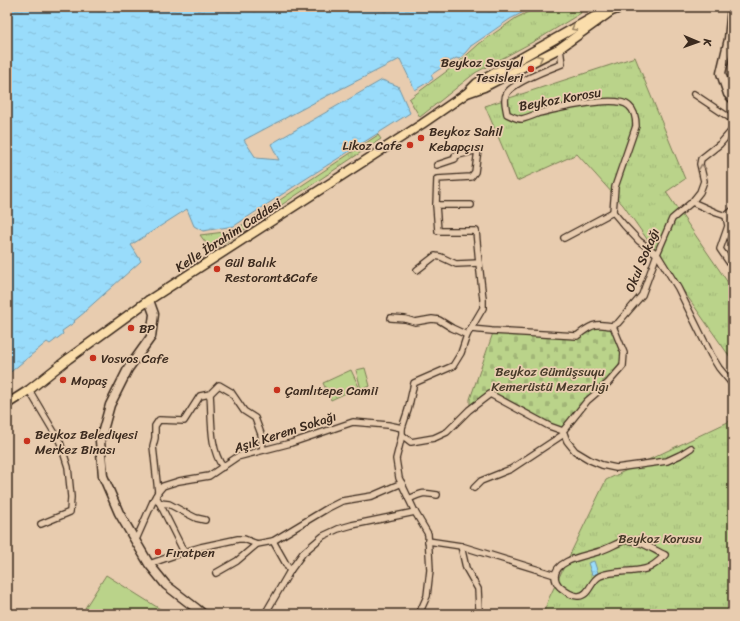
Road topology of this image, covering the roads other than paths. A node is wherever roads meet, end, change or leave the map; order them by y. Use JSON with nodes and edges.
{"nodes":[{"id":1,"x":623,"y":7,"type":"edge"},
{"id":2,"x":732,"y":7,"type":"edge"},
{"id":3,"x":610,"y":12,"type":"junction"},
{"id":4,"x":560,"y":48,"type":"junction"},
{"id":5,"x":468,"y":93,"type":"junction"},
{"id":6,"x":694,"y":94,"type":"dead end"},
{"id":7,"x":733,"y":100,"type":"edge"},
{"id":8,"x":733,"y":120,"type":"edge"},
{"id":9,"x":733,"y":128,"type":"edge"},
{"id":10,"x":438,"y":165,"type":"dead end"},
{"id":11,"x":692,"y":202,"type":"junction"},
{"id":12,"x":436,"y":205,"type":"junction"},
{"id":13,"x":471,"y":205,"type":"dead end"},
{"id":14,"x":733,"y":210,"type":"edge"},
{"id":15,"x":613,"y":212,"type":"junction"},
{"id":16,"x":726,"y":216,"type":"junction"},
{"id":17,"x":564,"y":238,"type":"dead end"},
{"id":18,"x":657,"y":254,"type":"junction"},
{"id":19,"x":479,"y":264,"type":"junction"},
{"id":20,"x":733,"y":268,"type":"edge"},
{"id":21,"x":417,"y":270,"type":"dead end"},
{"id":22,"x":149,"y":300,"type":"junction"},
{"id":23,"x":391,"y":318,"type":"dead end"},
{"id":24,"x":613,"y":326,"type":"junction"},
{"id":25,"x":471,"y":329,"type":"junction"},
{"id":26,"x":467,"y":335,"type":"junction"},
{"id":27,"x":733,"y":385,"type":"edge"},
{"id":28,"x":29,"y":390,"type":"junction"},
{"id":29,"x":210,"y":394,"type":"junction"},
{"id":30,"x":7,"y":404,"type":"edge"},
{"id":31,"x":402,"y":428,"type":"junction"},
{"id":32,"x":564,"y":432,"type":"junction"},
{"id":33,"x":402,"y":435,"type":"junction"},
{"id":34,"x":691,"y":448,"type":"dead end"},
{"id":35,"x":263,"y":450,"type":"junction"},
{"id":36,"x":223,"y":467,"type":"junction"},
{"id":37,"x":402,"y":483,"type":"junction"},
{"id":38,"x":474,"y":488,"type":"dead end"},
{"id":39,"x":157,"y":494,"type":"junction"},
{"id":40,"x":437,"y":494,"type":"dead end"},
{"id":41,"x":409,"y":499,"type":"junction"},
{"id":42,"x":160,"y":504,"type":"junction"},
{"id":43,"x":415,"y":512,"type":"junction"},
{"id":44,"x":205,"y":520,"type":"dead end"},
{"id":45,"x":41,"y":524,"type":"dead end"},
{"id":46,"x":428,"y":541,"type":"junction"},
{"id":47,"x":135,"y":542,"type":"junction"},
{"id":48,"x":272,"y":542,"type":"junction"},
{"id":49,"x":257,"y":544,"type":"junction"},
{"id":50,"x":461,"y":546,"type":"junction"},
{"id":51,"x":184,"y":552,"type":"junction"},
{"id":52,"x":149,"y":564,"type":"junction"},
{"id":53,"x":290,"y":571,"type":"junction"},
{"id":54,"x":216,"y":573,"type":"dead end"},
{"id":55,"x":555,"y":574,"type":"junction"},
{"id":56,"x":479,"y":609,"type":"dead end"},
{"id":57,"x":268,"y":613,"type":"edge"},
{"id":58,"x":202,"y":614,"type":"edge"},
{"id":59,"x":419,"y":614,"type":"edge"}],
"edges":[{"from":1,"to":3,"type":"main road","name":"Kelle İbrahim Caddesi"},
{"from":2,"to":7,"type":"street"},
{"from":3,"to":4,"type":"main road","name":"Kelle İbrahim Caddesi"},
{"from":3,"to":5,"type":"main road","name":"Kelle İbrahim Caddesi","one_way":true},
{"from":5,"to":4,"type":"main road","name":"Kelle İbrahim Caddesi","one_way":true},
{"from":4,"to":15,"type":"street","name":"Beykoz Korosu"},
{"from":5,"to":22,"type":"main road","name":"Kelle İbrahim Caddesi"},
{"from":6,"to":8,"type":"street"},
{"from":11,"to":9,"type":"street","name":"Okul Sokağı","one_way":true},
{"from":10,"to":12,"type":"street"},
{"from":11,"to":16,"type":"street"},
{"from":11,"to":18,"type":"street","name":"Okul Sokağı"},
{"from":12,"to":13,"type":"street"},
{"from":12,"to":19,"type":"street"},
{"from":14,"to":16,"type":"street"},
{"from":15,"to":17,"type":"street"},
{"from":15,"to":18,"type":"street"},
{"from":16,"to":20,"type":"street"},
{"from":18,"to":24,"type":"street","name":"Okul Sokağı"},
{"from":18,"to":27,"type":"street"},
{"from":19,"to":21,"type":"street"},
{"from":19,"to":25,"type":"street"},
{"from":22,"to":28,"type":"main road","name":"Kelle İbrahim Caddesi"},
{"from":22,"to":47,"type":"street"},
{"from":23,"to":26,"type":"street"},
{"from":24,"to":25,"type":"street"},
{"from":24,"to":32,"type":"street"},
{"from":25,"to":26,"type":"street"},
{"from":26,"to":31,"type":"street"},
{"from":28,"to":30,"type":"main road","name":"Kelle İbrahim Caddesi"},
{"from":28,"to":45,"type":"street"},
{"from":29,"to":35,"type":"street"},
{"from":29,"to":36,"type":"street"},
{"from":29,"to":39,"type":"street"},
{"from":31,"to":33,"type":"street"},
{"from":31,"to":35,"type":"street","name":"Aşık Kerem Sokağı"},
{"from":32,"to":33,"type":"street"},
{"from":32,"to":34,"type":"street"},
{"from":32,"to":38,"type":"street"},
{"from":33,"to":37,"type":"street"},
{"from":35,"to":36,"type":"street","name":"Aşık Kerem Sokağı"},
{"from":36,"to":39,"type":"street","name":"Aşık Kerem Sokağı"},
{"from":37,"to":41,"type":"street"},
{"from":37,"to":48,"type":"street"},
{"from":39,"to":42,"type":"street"},
{"from":39,"to":47,"type":"street"},
{"from":40,"to":41,"type":"street"},
{"from":41,"to":43,"type":"street"},
{"from":42,"to":44,"type":"street"},
{"from":42,"to":51,"type":"street"},
{"from":43,"to":46,"type":"street"},
{"from":43,"to":53,"type":"street"},
{"from":46,"to":50,"type":"street"},
{"from":46,"to":59,"type":"street"},
{"from":47,"to":52,"type":"street"},
{"from":48,"to":49,"type":"street"},
{"from":48,"to":53,"type":"street"},
{"from":49,"to":51,"type":"street"},
{"from":49,"to":54,"type":"street"},
{"from":50,"to":55,"type":"street"},
{"from":50,"to":56,"type":"street"},
{"from":51,"to":52,"type":"street"},
{"from":52,"to":58,"type":"street"},
{"from":53,"to":57,"type":"street"},
{"from":55,"to":55,"type":"street"}]}
